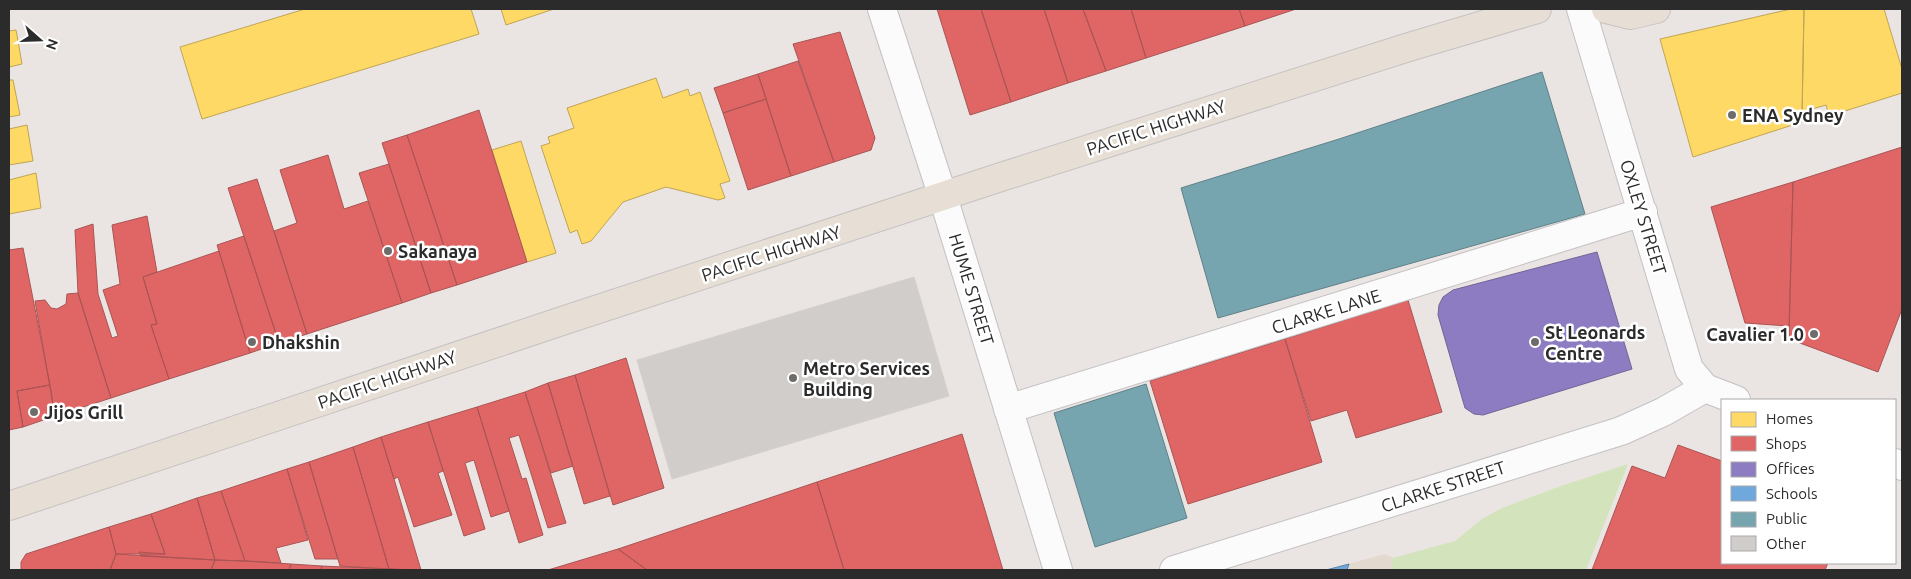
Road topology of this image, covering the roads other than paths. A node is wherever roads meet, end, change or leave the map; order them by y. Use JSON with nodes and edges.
{"nodes":[{"id":1,"x":882,"y":9,"type":"edge"},
{"id":2,"x":1537,"y":9,"type":"edge"},
{"id":3,"x":1582,"y":9,"type":"edge"},
{"id":4,"x":1606,"y":9,"type":"edge"},
{"id":5,"x":1656,"y":9,"type":"edge"},
{"id":6,"x":943,"y":197,"type":"junction"},
{"id":7,"x":1643,"y":212,"type":"junction"},
{"id":8,"x":1705,"y":388,"type":"junction"},
{"id":9,"x":1733,"y":399,"type":"edge"},
{"id":10,"x":1008,"y":409,"type":"junction"},
{"id":11,"x":9,"y":506,"type":"edge"},
{"id":12,"x":1058,"y":570,"type":"edge"},
{"id":13,"x":1174,"y":570,"type":"edge"}],
"edges":[{"from":1,"to":6,"type":"street","name":"HUME STREET"},
{"from":2,"to":6,"type":"main road","name":"PACIFIC HIGHWAY"},
{"from":3,"to":7,"type":"street","name":"OXLEY STREET"},
{"from":4,"to":5,"type":"main road"},
{"from":6,"to":10,"type":"street","name":"HUME STREET"},
{"from":6,"to":11,"type":"main road","name":"PACIFIC HIGHWAY"},
{"from":7,"to":8,"type":"street","name":"OXLEY STREET"},
{"from":7,"to":10,"type":"street","name":"CLARKE LANE"},
{"from":8,"to":9,"type":"street","name":"OXLEY STREET"},
{"from":8,"to":13,"type":"street","name":"CLARKE STREET"},
{"from":10,"to":12,"type":"street","name":"HUME STREET"}]}
